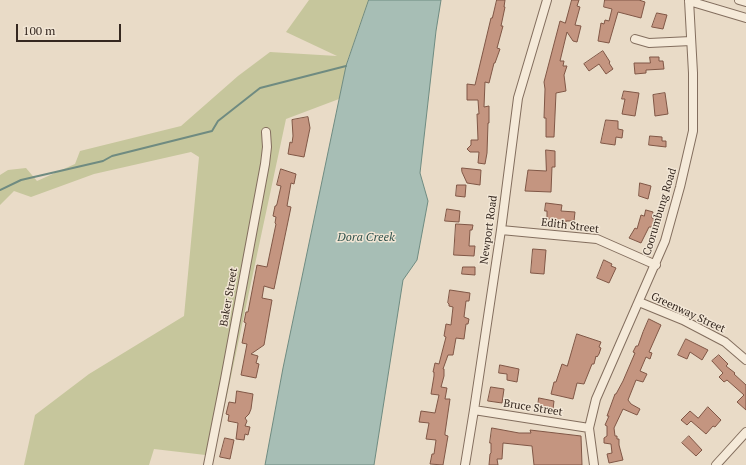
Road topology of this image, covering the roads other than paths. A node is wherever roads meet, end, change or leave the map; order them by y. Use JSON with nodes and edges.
{"nodes":[{"id":1,"x":547,"y":0,"type":"edge"},
{"id":2,"x":739,"y":0,"type":"edge"},
{"id":3,"x":689,"y":1,"type":"edge"},
{"id":4,"x":746,"y":2,"type":"edge"},
{"id":5,"x":746,"y":18,"type":"edge"},
{"id":6,"x":635,"y":39,"type":"dead end"},
{"id":7,"x":691,"y":41,"type":"junction"},
{"id":8,"x":266,"y":132,"type":"dead end"},
{"id":9,"x":501,"y":230,"type":"junction"},
{"id":10,"x":656,"y":264,"type":"junction"},
{"id":11,"x":639,"y":302,"type":"junction"},
{"id":12,"x":746,"y":360,"type":"edge"},
{"id":13,"x":474,"y":410,"type":"junction"},
{"id":14,"x":589,"y":428,"type":"junction"},
{"id":15,"x":746,"y":432,"type":"edge"},
{"id":16,"x":208,"y":465,"type":"edge"},
{"id":17,"x":465,"y":465,"type":"edge"},
{"id":18,"x":594,"y":465,"type":"edge"},
{"id":19,"x":716,"y":465,"type":"edge"}],
"edges":[{"from":1,"to":9,"type":"street","name":"Newport Road"},
{"from":2,"to":4,"type":"street"},
{"from":3,"to":5,"type":"street"},
{"from":3,"to":7,"type":"street","name":"Coorumbung Road"},
{"from":6,"to":7,"type":"street"},
{"from":7,"to":10,"type":"street","name":"Coorumbung Road"},
{"from":8,"to":16,"type":"street","name":"Baker Street"},
{"from":9,"to":10,"type":"street","name":"Edith Street"},
{"from":9,"to":13,"type":"street","name":"Newport Road"},
{"from":10,"to":11,"type":"street","name":"Coorumbung Road"},
{"from":11,"to":12,"type":"street","name":"Greenway Street"},
{"from":11,"to":14,"type":"street","name":"Coorumbung Road"},
{"from":13,"to":14,"type":"street","name":"Bruce Street"},
{"from":13,"to":17,"type":"street","name":"Newport Road"},
{"from":14,"to":18,"type":"street","name":"Coorumbung Road"},
{"from":15,"to":19,"type":"street"}]}
